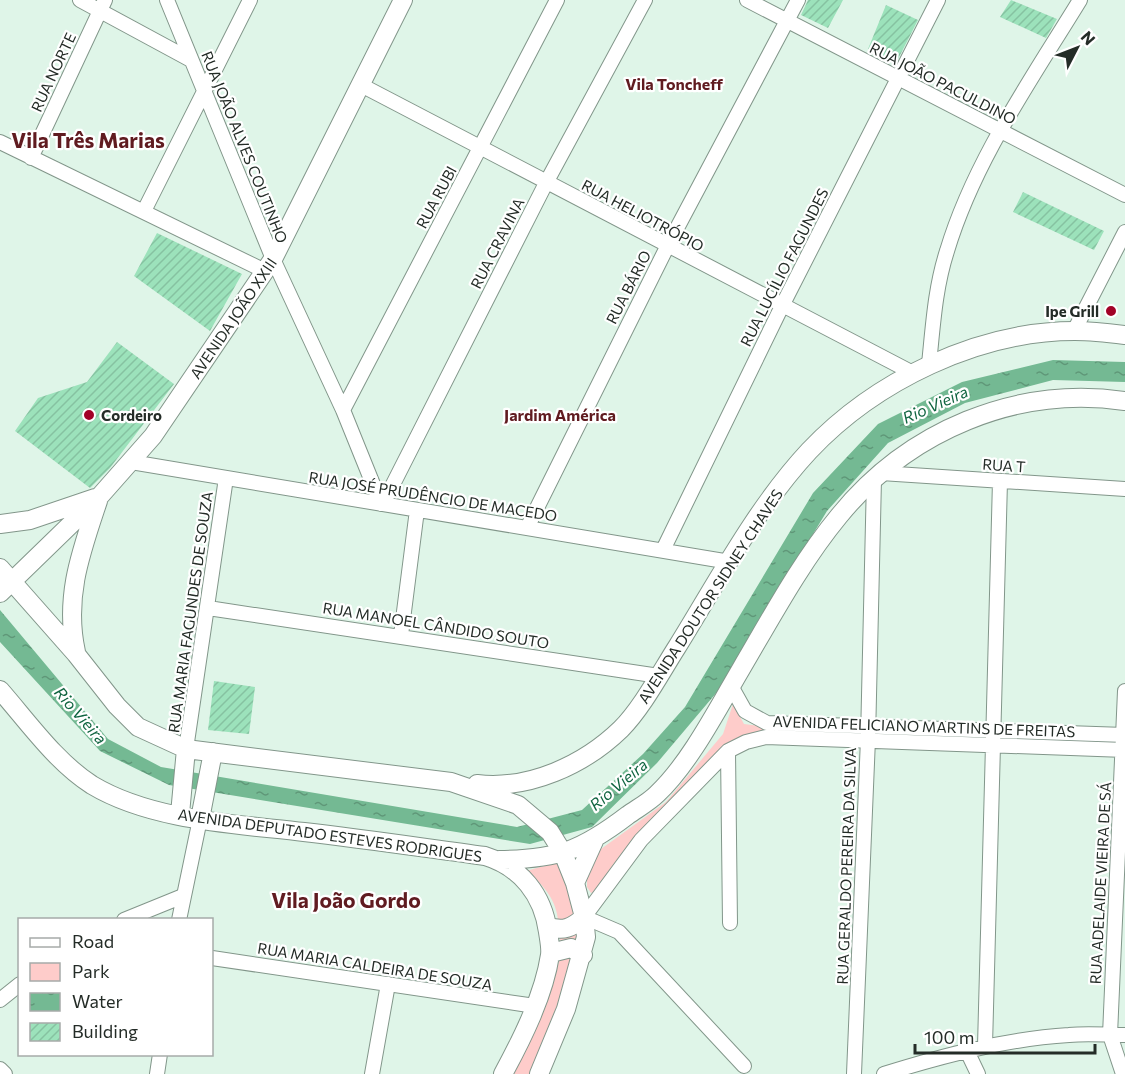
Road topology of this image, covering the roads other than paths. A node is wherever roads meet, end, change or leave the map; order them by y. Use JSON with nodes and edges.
{"nodes":[{"id":1,"x":80,"y":0,"type":"edge"},
{"id":2,"x":167,"y":0,"type":"edge"},
{"id":3,"x":250,"y":0,"type":"edge"},
{"id":4,"x":404,"y":0,"type":"edge"},
{"id":5,"x":557,"y":0,"type":"edge"},
{"id":6,"x":645,"y":0,"type":"edge"},
{"id":7,"x":747,"y":0,"type":"edge"},
{"id":8,"x":798,"y":0,"type":"edge"},
{"id":9,"x":938,"y":0,"type":"edge"},
{"id":10,"x":1080,"y":0,"type":"edge"},
{"id":11,"x":103,"y":5,"type":"edge"},
{"id":12,"x":787,"y":21,"type":"junction"},
{"id":13,"x":191,"y":60,"type":"junction"},
{"id":14,"x":898,"y":79,"type":"junction"},
{"id":15,"x":360,"y":85,"type":"junction"},
{"id":16,"x":203,"y":94,"type":"junction"},
{"id":17,"x":1001,"y":130,"type":"junction"},
{"id":18,"x":0,"y":142,"type":"edge"},
{"id":19,"x":480,"y":149,"type":"junction"},
{"id":20,"x":31,"y":158,"type":"junction"},
{"id":21,"x":546,"y":183,"type":"junction"},
{"id":22,"x":1125,"y":195,"type":"edge"},
{"id":23,"x":144,"y":211,"type":"junction"},
{"id":24,"x":1125,"y":232,"type":"edge"},
{"id":25,"x":667,"y":247,"type":"junction"},
{"id":26,"x":269,"y":265,"type":"junction"},
{"id":27,"x":782,"y":306,"type":"junction"},
{"id":28,"x":1074,"y":331,"type":"junction"},
{"id":29,"x":1125,"y":334,"type":"edge"},
{"id":30,"x":929,"y":364,"type":"junction"},
{"id":31,"x":911,"y":372,"type":"junction"},
{"id":32,"x":1125,"y":401,"type":"edge"},
{"id":33,"x":343,"y":410,"type":"junction"},
{"id":34,"x":131,"y":462,"type":"junction"},
{"id":35,"x":877,"y":476,"type":"junction"},
{"id":36,"x":226,"y":478,"type":"junction"},
{"id":37,"x":1000,"y":481,"type":"junction"},
{"id":38,"x":1125,"y":489,"type":"edge"},
{"id":39,"x":100,"y":496,"type":"junction"},
{"id":40,"x":382,"y":504,"type":"junction"},
{"id":41,"x":417,"y":510,"type":"junction"},
{"id":42,"x":0,"y":524,"type":"edge"},
{"id":43,"x":527,"y":528,"type":"junction"},
{"id":44,"x":663,"y":550,"type":"junction"},
{"id":45,"x":730,"y":562,"type":"junction"},
{"id":46,"x":4,"y":581,"type":"edge"},
{"id":47,"x":208,"y":608,"type":"junction"},
{"id":48,"x":401,"y":635,"type":"junction"},
{"id":49,"x":76,"y":654,"type":"junction"},
{"id":50,"x":659,"y":676,"type":"junction"},
{"id":51,"x":731,"y":686,"type":"junction"},
{"id":52,"x":0,"y":690,"type":"edge"},
{"id":53,"x":1125,"y":691,"type":"edge"},
{"id":54,"x":868,"y":732,"type":"junction"},
{"id":55,"x":994,"y":737,"type":"junction"},
{"id":56,"x":1124,"y":742,"type":"edge"},
{"id":57,"x":728,"y":751,"type":"junction"},
{"id":58,"x":186,"y":754,"type":"junction"},
{"id":59,"x":212,"y":758,"type":"junction"},
{"id":60,"x":451,"y":782,"type":"junction"},
{"id":61,"x":181,"y":810,"type":"junction"},
{"id":62,"x":201,"y":815,"type":"junction"},
{"id":63,"x":594,"y":841,"type":"junction"},
{"id":64,"x":563,"y":853,"type":"junction"},
{"id":65,"x":499,"y":860,"type":"junction"},
{"id":66,"x":575,"y":883,"type":"junction"},
{"id":67,"x":183,"y":896,"type":"junction"},
{"id":68,"x":584,"y":917,"type":"junction"},
{"id":69,"x":129,"y":918,"type":"edge"},
{"id":70,"x":179,"y":918,"type":"edge"},
{"id":71,"x":730,"y":922,"type":"dead end"},
{"id":72,"x":547,"y":926,"type":"junction"},
{"id":73,"x":551,"y":953,"type":"junction"},
{"id":74,"x":583,"y":955,"type":"junction"},
{"id":75,"x":213,"y":958,"type":"edge"},
{"id":76,"x":388,"y":984,"type":"junction"},
{"id":77,"x":18,"y":986,"type":"edge"},
{"id":78,"x":0,"y":1000,"type":"edge"},
{"id":79,"x":535,"y":1006,"type":"junction"},
{"id":80,"x":1110,"y":1035,"type":"junction"},
{"id":81,"x":1125,"y":1035,"type":"edge"},
{"id":82,"x":986,"y":1046,"type":"junction"},
{"id":83,"x":967,"y":1051,"type":"junction"},
{"id":84,"x":160,"y":1056,"type":"edge"},
{"id":85,"x":744,"y":1066,"type":"dead end"},
{"id":86,"x":0,"y":1069,"type":"edge"},
{"id":87,"x":5,"y":1074,"type":"edge"},
{"id":88,"x":157,"y":1074,"type":"edge"},
{"id":89,"x":372,"y":1074,"type":"edge"},
{"id":90,"x":503,"y":1074,"type":"edge"},
{"id":91,"x":539,"y":1074,"type":"edge"},
{"id":92,"x":854,"y":1074,"type":"edge"},
{"id":93,"x":884,"y":1074,"type":"edge"},
{"id":94,"x":978,"y":1074,"type":"edge"},
{"id":95,"x":1123,"y":1074,"type":"edge"}],
"edges":[{"from":1,"to":11,"type":"street"},
{"from":2,"to":13,"type":"street","name":"RUA JOÃO ALVES COUTINHO"},
{"from":3,"to":16,"type":"street"},
{"from":4,"to":15,"type":"main road","name":"AVENIDA JOÃO XXIII"},
{"from":5,"to":19,"type":"street","name":"RUA RUBI"},
{"from":6,"to":21,"type":"street","name":"RUA CRAVINA"},
{"from":7,"to":12,"type":"street","name":"RUA JOÃO PACULDINO"},
{"from":8,"to":12,"type":"street","name":"RUA BÁRIO"},
{"from":9,"to":14,"type":"street","name":"RUA LUCÍLIO FAGUNDES"},
{"from":10,"to":17,"type":"street"},
{"from":11,"to":13,"type":"street"},
{"from":11,"to":20,"type":"street","name":"RUA NORTE"},
{"from":12,"to":14,"type":"street","name":"RUA JOÃO PACULDINO"},
{"from":12,"to":25,"type":"street","name":"RUA BÁRIO"},
{"from":13,"to":16,"type":"street","name":"RUA JOÃO ALVES COUTINHO"},
{"from":14,"to":17,"type":"street","name":"RUA JOÃO PACULDINO"},
{"from":14,"to":27,"type":"street","name":"RUA LUCÍLIO FAGUNDES"},
{"from":15,"to":19,"type":"street","name":"RUA HELIOTRÓPIO"},
{"from":15,"to":26,"type":"main road","name":"AVENIDA JOÃO XXIII"},
{"from":16,"to":23,"type":"street"},
{"from":16,"to":26,"type":"street","name":"RUA JOÃO ALVES COUTINHO"},
{"from":17,"to":22,"type":"street","name":"RUA JOÃO PACULDINO"},
{"from":17,"to":30,"type":"street"},
{"from":18,"to":20,"type":"street"},
{"from":19,"to":21,"type":"street","name":"RUA HELIOTRÓPIO"},
{"from":19,"to":33,"type":"street","name":"RUA RUBI"},
{"from":20,"to":23,"type":"street"},
{"from":21,"to":25,"type":"street","name":"RUA HELIOTRÓPIO"},
{"from":21,"to":40,"type":"street","name":"RUA CRAVINA"},
{"from":23,"to":26,"type":"street"},
{"from":24,"to":28,"type":"street"},
{"from":25,"to":27,"type":"street","name":"RUA HELIOTRÓPIO"},
{"from":25,"to":43,"type":"street","name":"RUA BÁRIO"},
{"from":26,"to":33,"type":"street","name":"RUA JOÃO ALVES COUTINHO"},
{"from":26,"to":34,"type":"main road","name":"AVENIDA JOÃO XXIII"},
{"from":27,"to":31,"type":"street","name":"RUA HELIOTRÓPIO"},
{"from":27,"to":44,"type":"street","name":"RUA LUCÍLIO FAGUNDES"},
{"from":28,"to":29,"type":"main road","name":"AVENIDA DOUTOR SIDNEY CHAVES"},
{"from":28,"to":30,"type":"main road","name":"AVENIDA DOUTOR SIDNEY CHAVES"},
{"from":30,"to":31,"type":"main road","name":"AVENIDA DOUTOR SIDNEY CHAVES"},
{"from":31,"to":45,"type":"main road","name":"AVENIDA DOUTOR SIDNEY CHAVES"},
{"from":32,"to":35,"type":"main road"},
{"from":33,"to":40,"type":"street","name":"RUA JOÃO ALVES COUTINHO"},
{"from":34,"to":36,"type":"street","name":"RUA JOSÉ PRUDÊNCIO DE MACEDO"},
{"from":34,"to":39,"type":"main road","name":"AVENIDA JOÃO XXIII"},
{"from":35,"to":37,"type":"street","name":"RUA T"},
{"from":35,"to":51,"type":"main road"},
{"from":35,"to":54,"type":"street","name":"RUA GERALDO PEREIRA DA SILVA"},
{"from":36,"to":40,"type":"street","name":"RUA JOSÉ PRUDÊNCIO DE MACEDO"},
{"from":36,"to":47,"type":"street","name":"RUA MARIA FAGUNDES DE SOUZA"},
{"from":37,"to":38,"type":"street","name":"RUA T"},
{"from":37,"to":55,"type":"street"},
{"from":39,"to":42,"type":"main road"},
{"from":39,"to":46,"type":"main road","name":"AVENIDA JOÃO XXIII"},
{"from":39,"to":49,"type":"main road"},
{"from":40,"to":41,"type":"street","name":"RUA JOSÉ PRUDÊNCIO DE MACEDO"},
{"from":41,"to":43,"type":"street","name":"RUA JOSÉ PRUDÊNCIO DE MACEDO"},
{"from":41,"to":48,"type":"street"},
{"from":43,"to":44,"type":"street","name":"RUA JOSÉ PRUDÊNCIO DE MACEDO"},
{"from":44,"to":45,"type":"street","name":"RUA JOSÉ PRUDÊNCIO DE MACEDO"},
{"from":45,"to":50,"type":"main road","name":"AVENIDA DOUTOR SIDNEY CHAVES"},
{"from":46,"to":49,"type":"main road"},
{"from":47,"to":48,"type":"street","name":"RUA MANOEL CÂNDIDO SOUTO"},
{"from":47,"to":58,"type":"street","name":"RUA MARIA FAGUNDES DE SOUZA"},
{"from":48,"to":50,"type":"street","name":"RUA MANOEL CÂNDIDO SOUTO"},
{"from":49,"to":58,"type":"main road"},
{"from":50,"to":60,"type":"main road","name":"AVENIDA DOUTOR SIDNEY CHAVES"},
{"from":51,"to":54,"type":"street","name":"AVENIDA FELICIANO MARTINS DE FREITAS"},
{"from":51,"to":63,"type":"main road"},
{"from":52,"to":61,"type":"main road","name":"AVENIDA DEPUTADO ESTEVES RODRIGUES"},
{"from":53,"to":56,"type":"street","name":"RUA ADELAIDE VIEIRA DE SÁ"},
{"from":54,"to":55,"type":"street","name":"AVENIDA FELICIANO MARTINS DE FREITAS"},
{"from":54,"to":57,"type":"street","name":"AVENIDA FELICIANO MARTINS DE FREITAS"},
{"from":54,"to":92,"type":"street","name":"RUA GERALDO PEREIRA DA SILVA"},
{"from":55,"to":56,"type":"street","name":"AVENIDA FELICIANO MARTINS DE FREITAS"},
{"from":55,"to":82,"type":"street"},
{"from":56,"to":80,"type":"street","name":"RUA ADELAIDE VIEIRA DE SÁ"},
{"from":57,"to":68,"type":"street","name":"AVENIDA FELICIANO MARTINS DE FREITAS"},
{"from":57,"to":71,"type":"street"},
{"from":58,"to":59,"type":"main road"},
{"from":58,"to":61,"type":"main road"},
{"from":59,"to":60,"type":"main road"},
{"from":59,"to":62,"type":"main road"},
{"from":60,"to":64,"type":"main road"},
{"from":61,"to":62,"type":"main road","name":"AVENIDA DEPUTADO ESTEVES RODRIGUES"},
{"from":62,"to":65,"type":"main road","name":"AVENIDA DEPUTADO ESTEVES RODRIGUES"},
{"from":62,"to":67,"type":"street"},
{"from":63,"to":64,"type":"main road"},
{"from":63,"to":66,"type":"main road"},
{"from":64,"to":65,"type":"main road"},
{"from":64,"to":66,"type":"main road"},
{"from":65,"to":72,"type":"main road","name":"AVENIDA DEPUTADO ESTEVES RODRIGUES"},
{"from":66,"to":68,"type":"main road"},
{"from":67,"to":69,"type":"street"},
{"from":67,"to":70,"type":"street"},
{"from":68,"to":72,"type":"main road"},
{"from":68,"to":74,"type":"main road"},
{"from":68,"to":85,"type":"street"},
{"from":72,"to":73,"type":"main road","name":"AVENIDA DEPUTADO ESTEVES RODRIGUES"},
{"from":73,"to":74,"type":"main road"},
{"from":73,"to":79,"type":"main road","name":"AVENIDA DEPUTADO ESTEVES RODRIGUES"},
{"from":74,"to":91,"type":"main road"},
{"from":75,"to":76,"type":"street","name":"RUA MARIA CALDEIRA DE SOUZA"},
{"from":76,"to":79,"type":"street","name":"RUA MARIA CALDEIRA DE SOUZA"},
{"from":76,"to":89,"type":"street"},
{"from":77,"to":78,"type":"street"},
{"from":79,"to":90,"type":"main road","name":"AVENIDA DEPUTADO ESTEVES RODRIGUES"},
{"from":80,"to":81,"type":"street"},
{"from":80,"to":82,"type":"street"},
{"from":80,"to":95,"type":"street","name":"RUA ADELAIDE VIEIRA DE SÁ"},
{"from":82,"to":83,"type":"street"},
{"from":83,"to":93,"type":"street"},
{"from":83,"to":94,"type":"street"},
{"from":84,"to":88,"type":"street"},
{"from":86,"to":87,"type":"street"}]}
